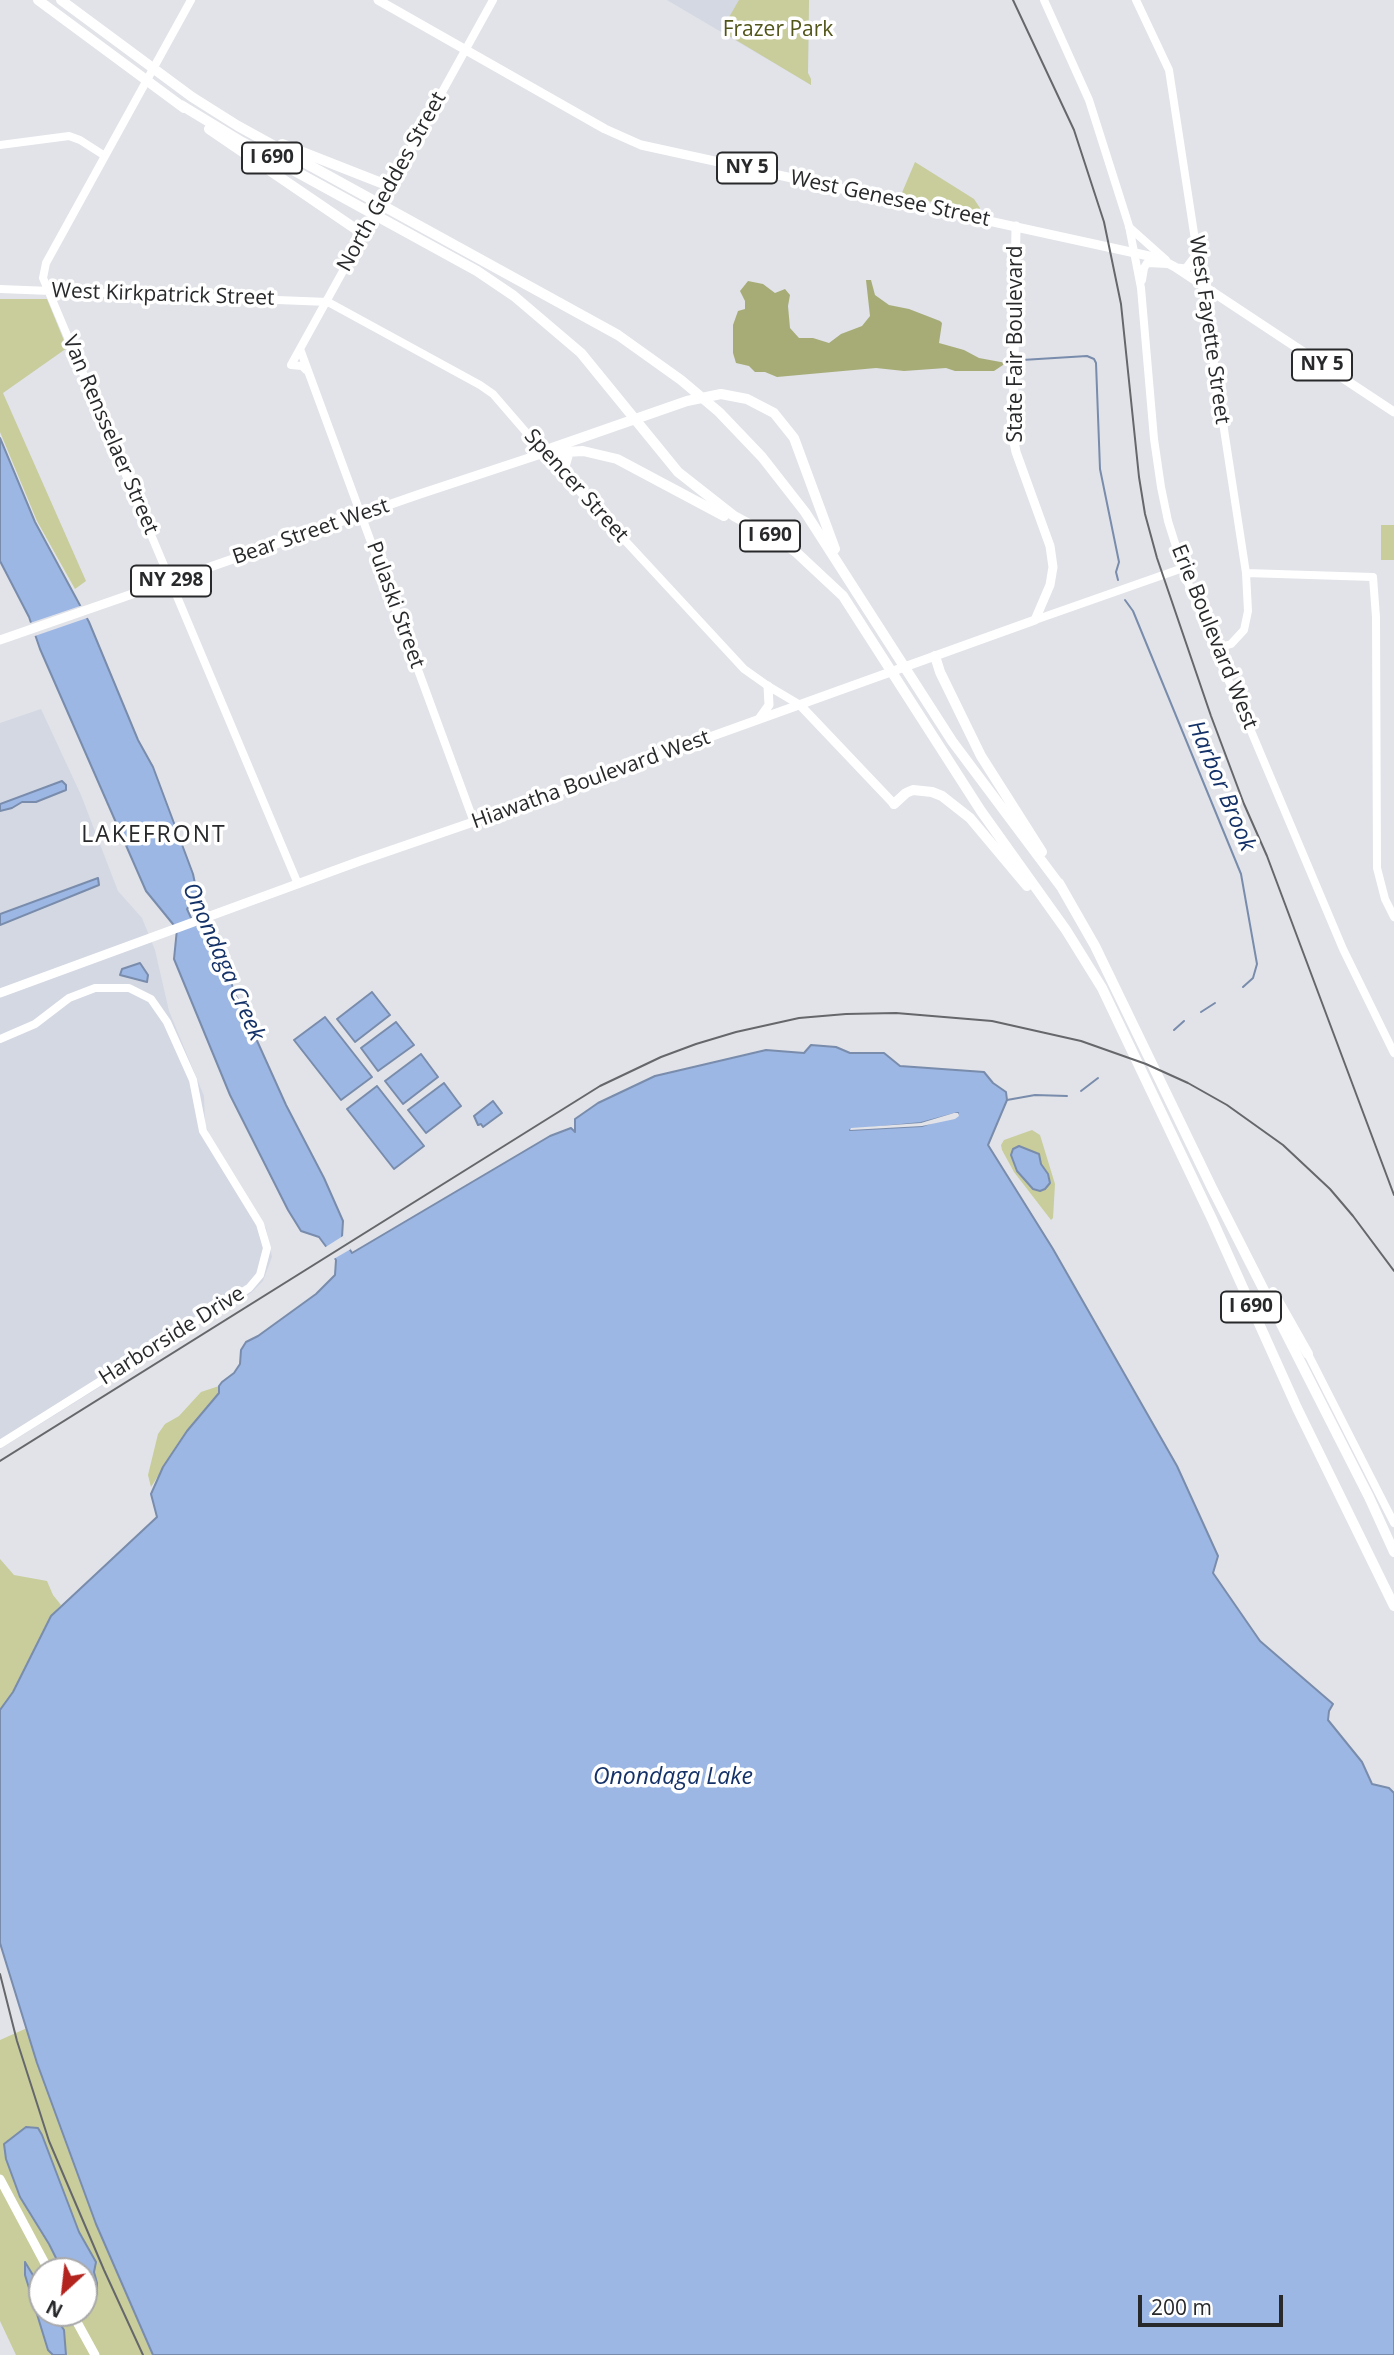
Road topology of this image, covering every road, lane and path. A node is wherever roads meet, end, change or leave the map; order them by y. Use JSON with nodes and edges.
{"nodes":[{"id":1,"x":38,"y":0,"type":"edge"},
{"id":2,"x":61,"y":0,"type":"edge"},
{"id":3,"x":191,"y":0,"type":"edge"},
{"id":4,"x":378,"y":0,"type":"edge"},
{"id":5,"x":493,"y":0,"type":"edge"},
{"id":6,"x":1044,"y":0,"type":"edge"},
{"id":7,"x":1136,"y":0,"type":"edge"},
{"id":8,"x":466,"y":50,"type":"junction"},
{"id":9,"x":181,"y":105,"type":"junction"},
{"id":10,"x":223,"y":117,"type":"junction"},
{"id":11,"x":0,"y":145,"type":"edge"},
{"id":12,"x":105,"y":156,"type":"junction"},
{"id":13,"x":390,"y":186,"type":"junction"},
{"id":14,"x":1016,"y":226,"type":"junction"},
{"id":15,"x":1129,"y":226,"type":"junction"},
{"id":16,"x":363,"y":234,"type":"junction"},
{"id":17,"x":1135,"y":251,"type":"junction"},
{"id":18,"x":1198,"y":253,"type":"junction"},
{"id":19,"x":1173,"y":266,"type":"junction"},
{"id":20,"x":1202,"y":286,"type":"junction"},
{"id":21,"x":1141,"y":288,"type":"junction"},
{"id":22,"x":0,"y":289,"type":"edge"},
{"id":23,"x":49,"y":290,"type":"junction"},
{"id":24,"x":326,"y":302,"type":"junction"},
{"id":25,"x":300,"y":349,"type":"junction"},
{"id":26,"x":308,"y":372,"type":"junction"},
{"id":27,"x":1394,"y":412,"type":"edge"},
{"id":28,"x":569,"y":451,"type":"junction"},
{"id":29,"x":544,"y":453,"type":"junction"},
{"id":30,"x":563,"y":472,"type":"junction"},
{"id":31,"x":362,"y":515,"type":"junction"},
{"id":32,"x":759,"y":530,"type":"junction"},
{"id":33,"x":1183,"y":568,"type":"junction"},
{"id":34,"x":1247,"y":573,"type":"junction"},
{"id":35,"x":848,"y":577,"type":"junction"},
{"id":36,"x":172,"y":580,"type":"junction"},
{"id":37,"x":1035,"y":620,"type":"junction"},
{"id":38,"x":0,"y":640,"type":"edge"},
{"id":39,"x":1214,"y":649,"type":"junction"},
{"id":40,"x":935,"y":656,"type":"junction"},
{"id":41,"x":768,"y":686,"type":"junction"},
{"id":42,"x":800,"y":705,"type":"junction"},
{"id":43,"x":757,"y":721,"type":"junction"},
{"id":44,"x":894,"y":804,"type":"joint"},
{"id":45,"x":474,"y":822,"type":"junction"},
{"id":46,"x":298,"y":884,"type":"junction"},
{"id":47,"x":1062,"y":888,"type":"junction"},
{"id":48,"x":1394,"y":917,"type":"edge"},
{"id":49,"x":1066,"y":930,"type":"junction"},
{"id":50,"x":0,"y":993,"type":"edge"},
{"id":51,"x":0,"y":1039,"type":"edge"},
{"id":52,"x":1394,"y":1053,"type":"edge"},
{"id":53,"x":1245,"y":1251,"type":"junction"},
{"id":54,"x":1308,"y":1354,"type":"joint"},
{"id":55,"x":0,"y":1444,"type":"edge"},
{"id":56,"x":1394,"y":1523,"type":"edge"},
{"id":57,"x":1394,"y":1552,"type":"edge"},
{"id":58,"x":1394,"y":1606,"type":"edge"},
{"id":59,"x":0,"y":2179,"type":"edge"},
{"id":60,"x":42,"y":2257,"type":"edge"},
{"id":61,"x":80,"y":2327,"type":"edge"},
{"id":62,"x":95,"y":2355,"type":"edge"}],
"edges":[{"from":1,"to":9,"type":"highway","number":"I 690"},
{"from":2,"to":10,"type":"highway","number":"I 690"},
{"from":3,"to":12,"type":"street","name":"Van Rensselaer Street"},
{"from":4,"to":8,"type":"main road","name":"West Genesee Street","number":"NY 5"},
{"from":5,"to":8,"type":"street","name":"North Geddes Street"},
{"from":6,"to":15,"type":"street","name":"Erie Boulevard West"},
{"from":7,"to":18,"type":"street","name":"West Fayette Street"},
{"from":8,"to":13,"type":"street","name":"North Geddes Street"},
{"from":8,"to":14,"type":"main road","name":"West Genesee Street","number":"NY 5"},
{"from":9,"to":16,"type":"highway"},
{"from":9,"to":32,"type":"highway","number":"I 690"},
{"from":10,"to":13,"type":"highway"},
{"from":10,"to":35,"type":"highway","number":"I 690"},
{"from":11,"to":12,"type":"street"},
{"from":12,"to":23,"type":"street","name":"Van Rensselaer Street"},
{"from":13,"to":16,"type":"street","name":"North Geddes Street"},
{"from":14,"to":17,"type":"main road","name":"West Genesee Street","number":"NY 5"},
{"from":14,"to":37,"type":"main road","name":"State Fair Boulevard"},
{"from":15,"to":17,"type":"street","name":"Erie Boulevard West"},
{"from":15,"to":19,"type":"street"},
{"from":16,"to":24,"type":"street","name":"North Geddes Street"},
{"from":17,"to":19,"type":"main road","name":"West Genesee Street","number":"NY 5"},
{"from":17,"to":21,"type":"street","name":"Erie Boulevard West"},
{"from":18,"to":19,"type":"main road"},
{"from":18,"to":20,"type":"street","name":"West Fayette Street"},
{"from":19,"to":20,"type":"main road","name":"West Genesee Street","number":"NY 5"},
{"from":19,"to":21,"type":"street"},
{"from":20,"to":27,"type":"main road","name":"West Genesee Street","number":"NY 5"},
{"from":20,"to":34,"type":"street","name":"West Fayette Street"},
{"from":21,"to":33,"type":"street","name":"Erie Boulevard West"},
{"from":22,"to":23,"type":"street","name":"West Kirkpatrick Street"},
{"from":23,"to":24,"type":"street","name":"West Kirkpatrick Street"},
{"from":23,"to":36,"type":"street","name":"Van Rensselaer Street"},
{"from":24,"to":25,"type":"street","name":"North Geddes Street"},
{"from":24,"to":29,"type":"street","name":"Spencer Street"},
{"from":25,"to":26,"type":"street","name":"Pulaski Street"},
{"from":25,"to":26,"type":"street","name":"North Geddes Street"},
{"from":26,"to":31,"type":"street","name":"Pulaski Street"},
{"from":28,"to":29,"type":"highway"},
{"from":28,"to":30,"type":"highway"},
{"from":28,"to":32,"type":"highway"},
{"from":29,"to":30,"type":"street","name":"Spencer Street"},
{"from":29,"to":31,"type":"main road","name":"Bear Street West","number":"NY 298"},
{"from":29,"to":35,"type":"highway"},
{"from":30,"to":41,"type":"street","name":"Spencer Street"},
{"from":31,"to":36,"type":"main road","name":"Bear Street West","number":"NY 298"},
{"from":31,"to":45,"type":"street","name":"Pulaski Street"},
{"from":32,"to":49,"type":"highway","number":"I 690"},
{"from":33,"to":37,"type":"street","name":"Hiawatha Boulevard West"},
{"from":33,"to":39,"type":"street","name":"Erie Boulevard West"},
{"from":34,"to":39,"type":"street","name":"West Fayette Street"},
{"from":34,"to":48,"type":"street"},
{"from":35,"to":47,"type":"highway","number":"I 690"},
{"from":36,"to":38,"type":"main road","name":"Bear Street West","number":"NY 298"},
{"from":36,"to":46,"type":"street","name":"Van Rensselaer Street"},
{"from":37,"to":40,"type":"main road","name":"Hiawatha Boulevard West"},
{"from":39,"to":52,"type":"street","name":"Erie Boulevard West"},
{"from":40,"to":42,"type":"main road","name":"Hiawatha Boulevard West"},
{"from":40,"to":47,"type":"highway"},
{"from":41,"to":42,"type":"street","name":"Spencer Street"},
{"from":41,"to":43,"type":"main road"},
{"from":42,"to":43,"type":"main road","name":"Hiawatha Boulevard West"},
{"from":42,"to":44,"type":"main road"},
{"from":43,"to":45,"type":"main road","name":"Hiawatha Boulevard West"},
{"from":44,"to":49,"type":"highway"},
{"from":45,"to":46,"type":"main road","name":"Hiawatha Boulevard West"},
{"from":46,"to":50,"type":"main road","name":"Hiawatha Boulevard West"},
{"from":47,"to":53,"type":"highway","number":"I 690"},
{"from":49,"to":58,"type":"highway","number":"I 690"},
{"from":51,"to":55,"type":"street","name":"Harborside Drive"},
{"from":53,"to":54,"type":"highway"},
{"from":53,"to":57,"type":"highway","number":"I 690"},
{"from":54,"to":56,"type":"street"},
{"from":59,"to":60,"type":"main road"},
{"from":61,"to":62,"type":"main road"}]}
